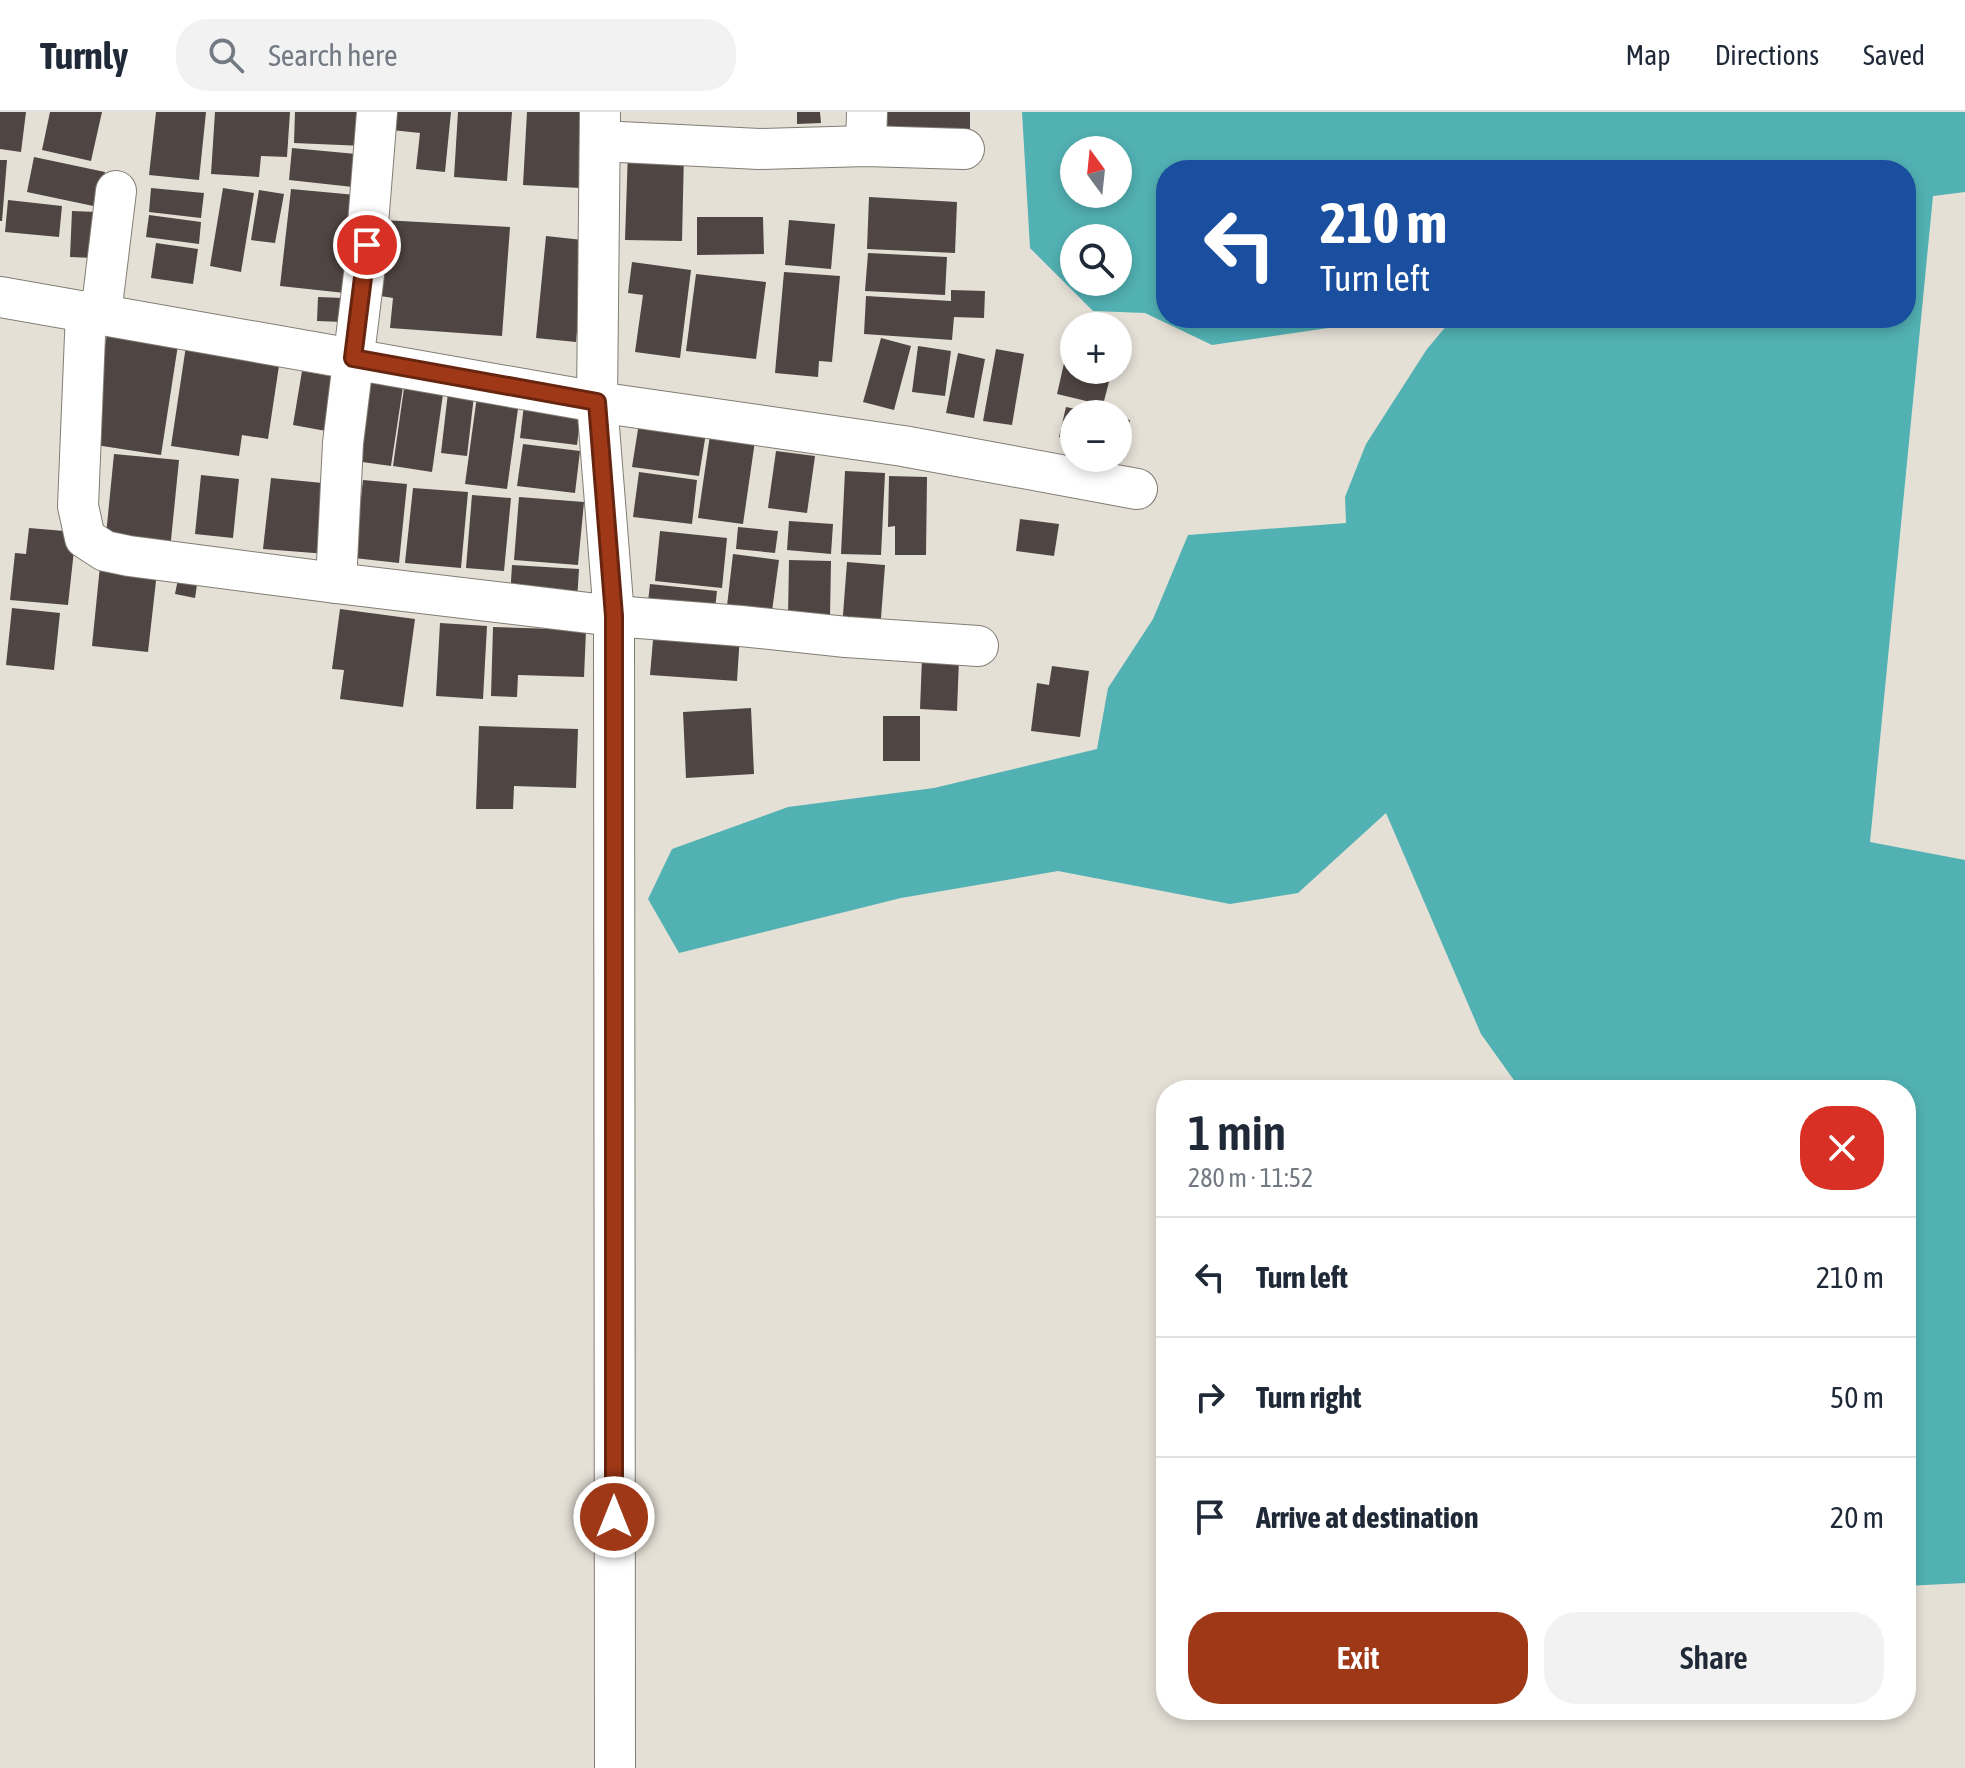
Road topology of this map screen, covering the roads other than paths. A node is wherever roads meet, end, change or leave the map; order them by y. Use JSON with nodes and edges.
{"nodes":[{"id":1,"x":377,"y":112,"type":"edge"},
{"id":2,"x":600,"y":126,"type":"edge"},
{"id":3,"x":866,"y":129,"type":"edge"},
{"id":4,"x":964,"y":149,"type":"dead end"},
{"id":5,"x":116,"y":191,"type":"dead end"},
{"id":6,"x":0,"y":297,"type":"edge"},
{"id":7,"x":93,"y":312,"type":"junction"},
{"id":8,"x":353,"y":358,"type":"junction"},
{"id":9,"x":597,"y":402,"type":"junction"},
{"id":10,"x":1137,"y":489,"type":"dead end"},
{"id":11,"x":336,"y":583,"type":"junction"},
{"id":12,"x":614,"y":616,"type":"junction"},
{"id":13,"x":978,"y":646,"type":"dead end"},
{"id":14,"x":615,"y":1768,"type":"edge"}],
"edges":[{"from":1,"to":8,"type":"street"},
{"from":2,"to":3,"type":"street"},
{"from":2,"to":9,"type":"street"},
{"from":3,"to":4,"type":"street"},
{"from":5,"to":7,"type":"street"},
{"from":6,"to":7,"type":"street"},
{"from":7,"to":8,"type":"street"},
{"from":7,"to":11,"type":"street"},
{"from":8,"to":9,"type":"street"},
{"from":8,"to":11,"type":"street"},
{"from":9,"to":10,"type":"street"},
{"from":9,"to":12,"type":"street"},
{"from":11,"to":12,"type":"street"},
{"from":12,"to":13,"type":"street"},
{"from":12,"to":14,"type":"street"}]}
